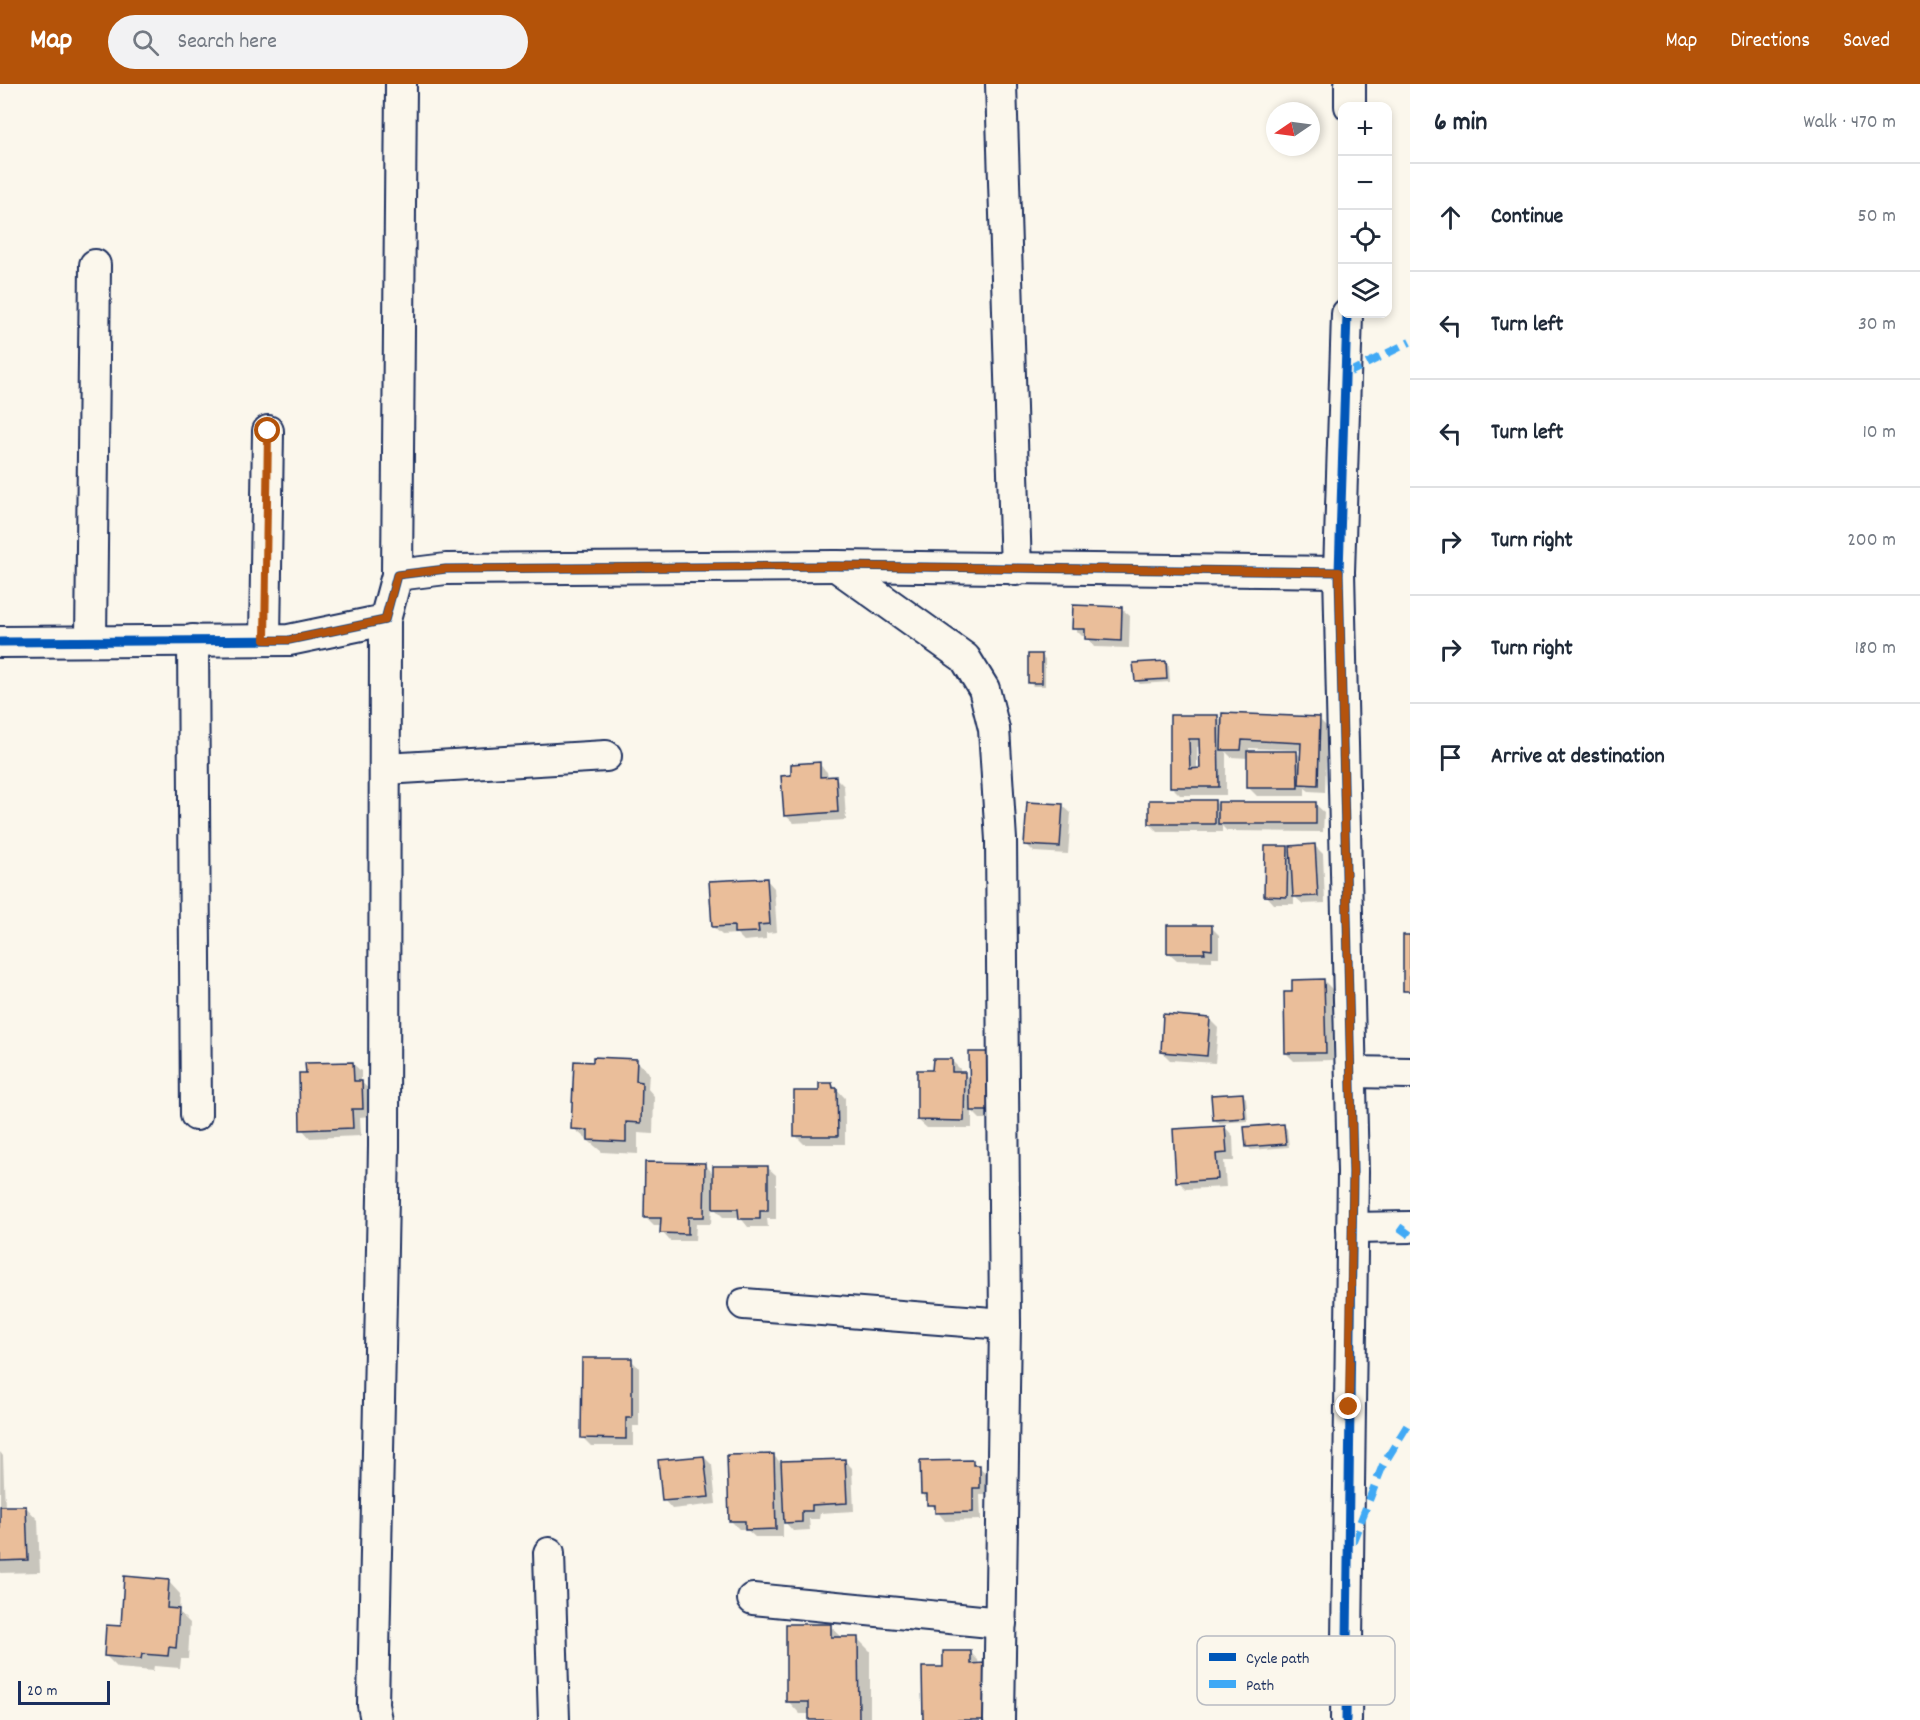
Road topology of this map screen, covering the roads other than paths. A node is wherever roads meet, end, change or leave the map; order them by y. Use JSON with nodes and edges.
{"nodes":[{"id":1,"x":401,"y":84,"type":"edge"},
{"id":2,"x":1001,"y":84,"type":"edge"},
{"id":3,"x":1350,"y":84,"type":"edge"},
{"id":4,"x":1350,"y":102,"type":"edge"},
{"id":5,"x":95,"y":265,"type":"dead end"},
{"id":6,"x":1347,"y":318,"type":"edge"},
{"id":7,"x":268,"y":431,"type":"dead end"},
{"id":8,"x":836,"y":566,"type":"junction"},
{"id":9,"x":1016,"y":570,"type":"junction"},
{"id":10,"x":1339,"y":572,"type":"junction"},
{"id":11,"x":397,"y":575,"type":"junction"},
{"id":12,"x":385,"y":620,"type":"junction"},
{"id":13,"x":193,"y":640,"type":"junction"},
{"id":14,"x":265,"y":640,"type":"junction"},
{"id":15,"x":91,"y":641,"type":"junction"},
{"id":16,"x":0,"y":642,"type":"edge"},
{"id":17,"x":606,"y":756,"type":"dead end"},
{"id":18,"x":385,"y":769,"type":"junction"},
{"id":19,"x":1351,"y":1072,"type":"junction"},
{"id":20,"x":1410,"y":1073,"type":"edge"},
{"id":21,"x":196,"y":1115,"type":"dead end"},
{"id":22,"x":1410,"y":1227,"type":"edge"},
{"id":23,"x":1352,"y":1228,"type":"junction"},
{"id":24,"x":744,"y":1304,"type":"dead end"},
{"id":25,"x":1005,"y":1324,"type":"junction"},
{"id":26,"x":549,"y":1553,"type":"dead end"},
{"id":27,"x":753,"y":1599,"type":"dead end"},
{"id":28,"x":1001,"y":1623,"type":"junction"},
{"id":29,"x":1347,"y":1636,"type":"edge"},
{"id":30,"x":1346,"y":1705,"type":"edge"},
{"id":31,"x":376,"y":1720,"type":"edge"},
{"id":32,"x":554,"y":1720,"type":"edge"},
{"id":33,"x":999,"y":1720,"type":"edge"},
{"id":34,"x":1346,"y":1720,"type":"edge"}],
"edges":[{"from":1,"to":11,"type":"street"},
{"from":2,"to":9,"type":"street"},
{"from":3,"to":4,"type":"street"},
{"from":5,"to":15,"type":"street"},
{"from":6,"to":10,"type":"street"},
{"from":7,"to":14,"type":"street"},
{"from":8,"to":9,"type":"street"},
{"from":8,"to":11,"type":"street"},
{"from":8,"to":25,"type":"street"},
{"from":9,"to":10,"type":"street"},
{"from":10,"to":19,"type":"street"},
{"from":11,"to":12,"type":"street"},
{"from":12,"to":14,"type":"street"},
{"from":12,"to":18,"type":"street"},
{"from":13,"to":14,"type":"street"},
{"from":13,"to":15,"type":"street"},
{"from":13,"to":21,"type":"street"},
{"from":15,"to":16,"type":"street"},
{"from":17,"to":18,"type":"street"},
{"from":18,"to":31,"type":"street"},
{"from":19,"to":20,"type":"street"},
{"from":19,"to":23,"type":"street"},
{"from":22,"to":23,"type":"street"},
{"from":23,"to":29,"type":"street"},
{"from":24,"to":25,"type":"street"},
{"from":25,"to":28,"type":"street"},
{"from":26,"to":32,"type":"street"},
{"from":27,"to":28,"type":"street"},
{"from":28,"to":33,"type":"street"},
{"from":30,"to":34,"type":"street"}]}
